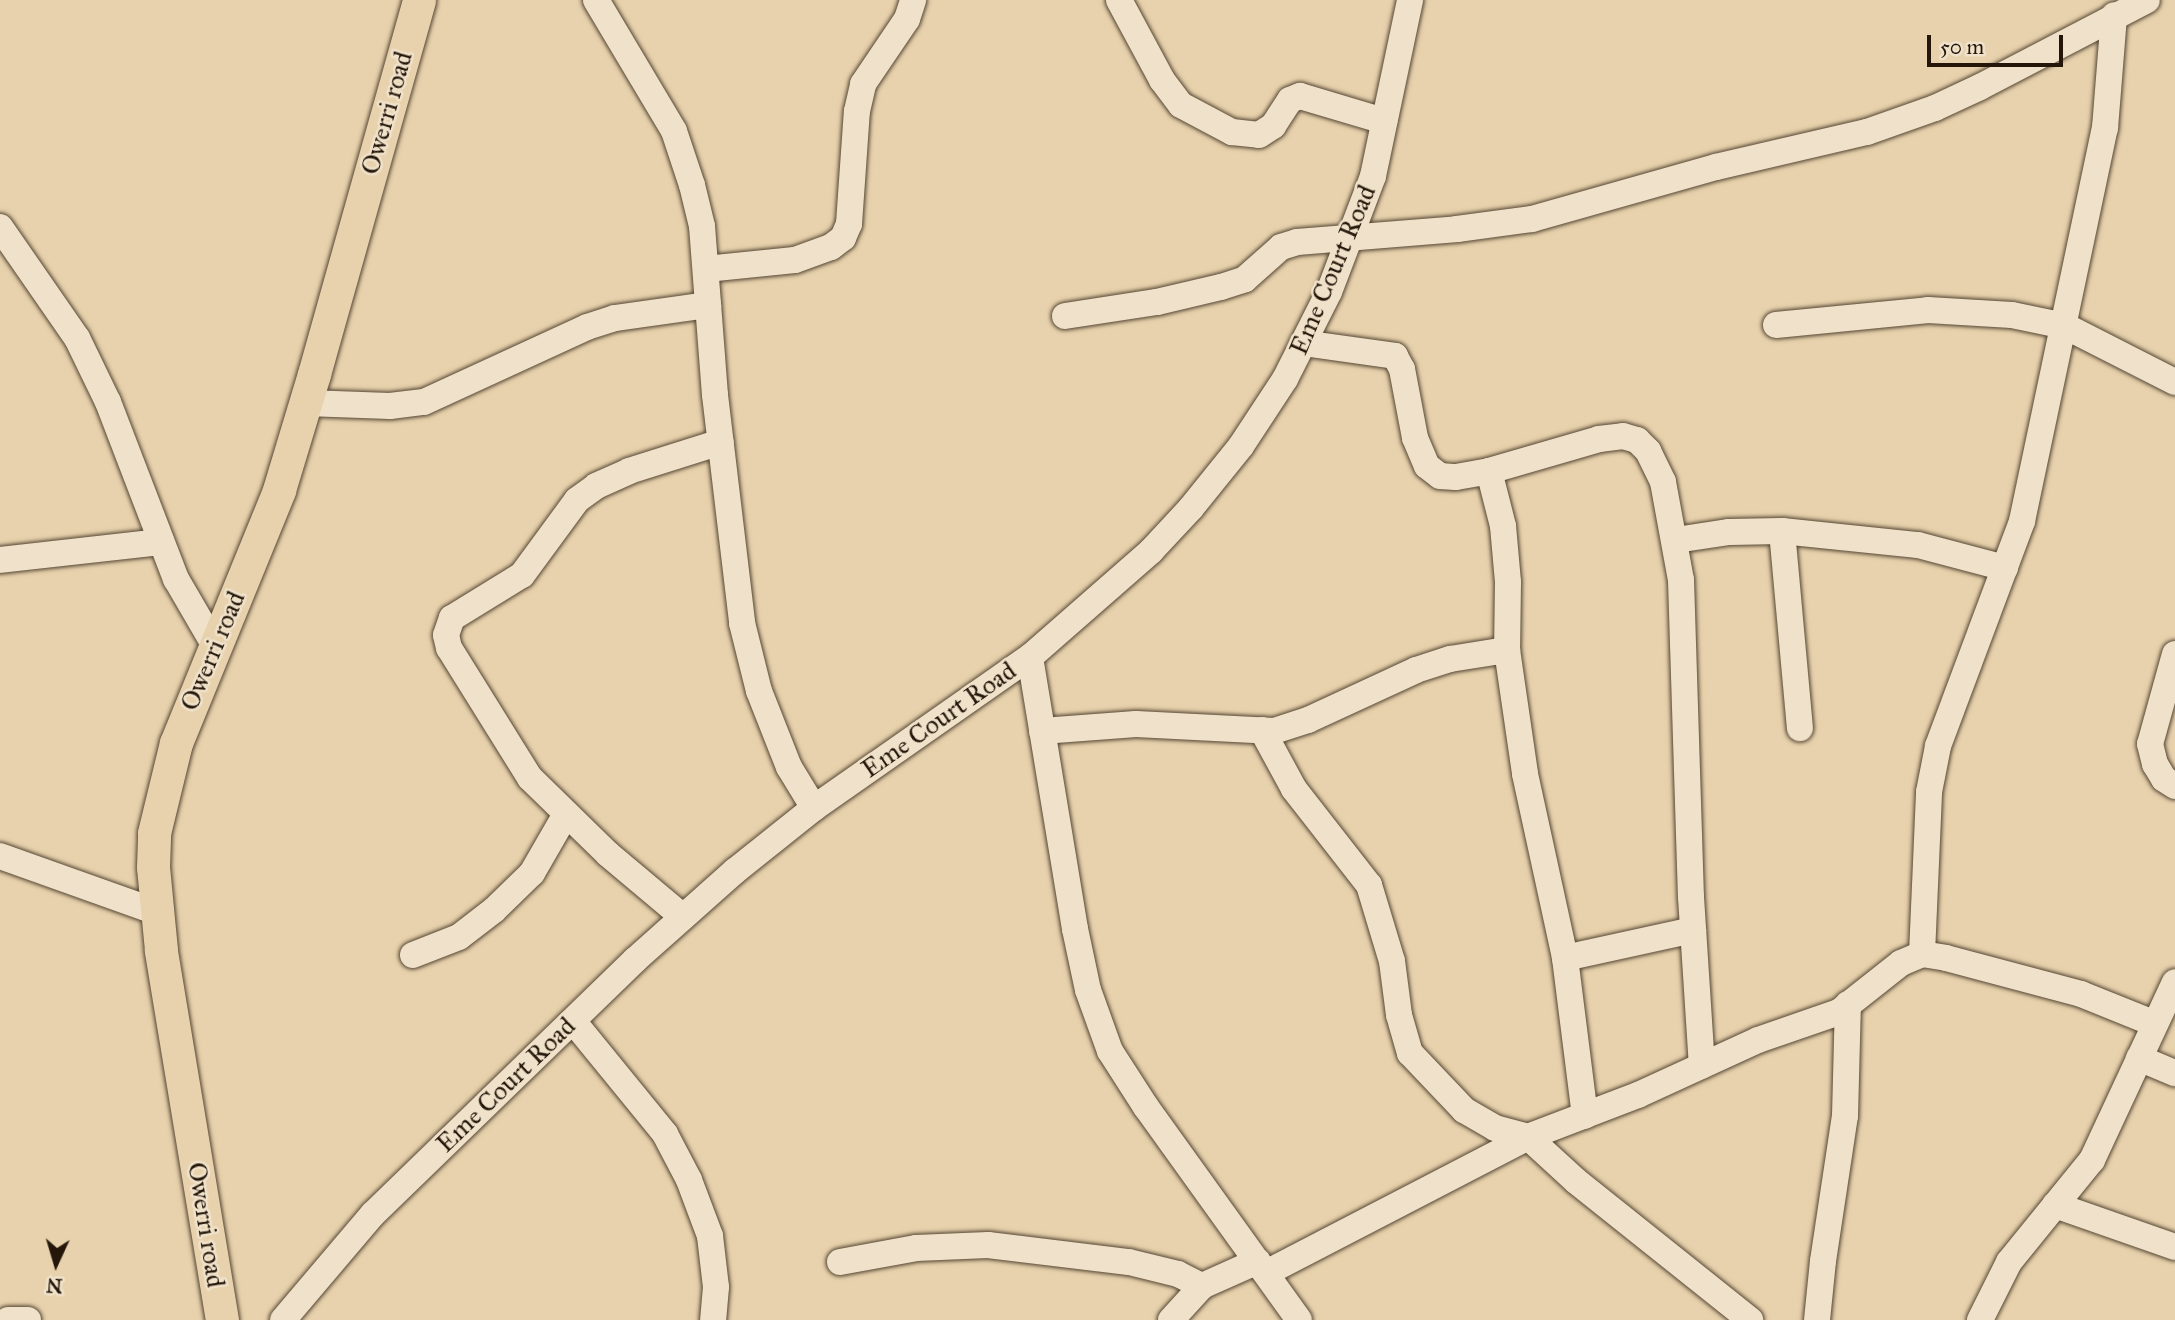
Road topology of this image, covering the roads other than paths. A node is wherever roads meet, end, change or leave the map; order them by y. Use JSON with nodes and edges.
{"nodes":[{"id":1,"x":418,"y":0,"type":"edge"},
{"id":2,"x":596,"y":0,"type":"edge"},
{"id":3,"x":913,"y":0,"type":"edge"},
{"id":4,"x":1119,"y":0,"type":"edge"},
{"id":5,"x":1410,"y":0,"type":"edge"},
{"id":6,"x":2147,"y":0,"type":"edge"},
{"id":7,"x":2114,"y":15,"type":"junction"},
{"id":8,"x":1384,"y":121,"type":"junction"},
{"id":9,"x":0,"y":227,"type":"edge"},
{"id":10,"x":1351,"y":237,"type":"junction"},
{"id":11,"x":706,"y":269,"type":"junction"},
{"id":12,"x":708,"y":305,"type":"junction"},
{"id":13,"x":1065,"y":316,"type":"dead end"},
{"id":14,"x":1776,"y":325,"type":"dead end"},
{"id":15,"x":2065,"y":326,"type":"junction"},
{"id":16,"x":1303,"y":343,"type":"junction"},
{"id":17,"x":2175,"y":382,"type":"edge"},
{"id":18,"x":306,"y":403,"type":"junction"},
{"id":19,"x":721,"y":442,"type":"junction"},
{"id":20,"x":1489,"y":471,"type":"junction"},
{"id":21,"x":1782,"y":531,"type":"junction"},
{"id":22,"x":1676,"y":540,"type":"junction"},
{"id":23,"x":161,"y":542,"type":"junction"},
{"id":24,"x":0,"y":560,"type":"edge"},
{"id":25,"x":2006,"y":568,"type":"junction"},
{"id":26,"x":215,"y":646,"type":"junction"},
{"id":27,"x":1507,"y":650,"type":"junction"},
{"id":28,"x":2175,"y":654,"type":"edge"},
{"id":29,"x":1030,"y":657,"type":"junction"},
{"id":30,"x":1800,"y":728,"type":"dead end"},
{"id":31,"x":1262,"y":730,"type":"junction"},
{"id":32,"x":1042,"y":731,"type":"junction"},
{"id":33,"x":2175,"y":786,"type":"edge"},
{"id":34,"x":814,"y":808,"type":"junction"},
{"id":35,"x":566,"y":814,"type":"junction"},
{"id":36,"x":0,"y":856,"type":"edge"},
{"id":37,"x":158,"y":912,"type":"junction"},
{"id":38,"x":683,"y":917,"type":"junction"},
{"id":39,"x":1693,"y":930,"type":"junction"},
{"id":40,"x":1922,"y":954,"type":"junction"},
{"id":41,"x":413,"y":955,"type":"dead end"},
{"id":42,"x":1565,"y":958,"type":"junction"},
{"id":43,"x":2175,"y":982,"type":"edge"},
{"id":44,"x":1848,"y":1004,"type":"junction"},
{"id":45,"x":573,"y":1021,"type":"junction"},
{"id":46,"x":2153,"y":1023,"type":"junction"},
{"id":47,"x":2139,"y":1058,"type":"junction"},
{"id":48,"x":1702,"y":1066,"type":"junction"},
{"id":49,"x":2175,"y":1073,"type":"edge"},
{"id":50,"x":1585,"y":1116,"type":"junction"},
{"id":51,"x":1528,"y":1138,"type":"junction"},
{"id":52,"x":2055,"y":1205,"type":"junction"},
{"id":53,"x":2175,"y":1247,"type":"edge"},
{"id":54,"x":840,"y":1262,"type":"dead end"},
{"id":55,"x":1262,"y":1267,"type":"junction"},
{"id":56,"x":1202,"y":1286,"type":"junction"},
{"id":57,"x":8,"y":1320,"type":"edge"},
{"id":58,"x":28,"y":1320,"type":"edge"},
{"id":59,"x":222,"y":1320,"type":"edge"},
{"id":60,"x":283,"y":1320,"type":"edge"},
{"id":61,"x":713,"y":1320,"type":"edge"},
{"id":62,"x":1171,"y":1320,"type":"edge"},
{"id":63,"x":1299,"y":1320,"type":"edge"},
{"id":64,"x":1750,"y":1320,"type":"edge"},
{"id":65,"x":1817,"y":1320,"type":"edge"},
{"id":66,"x":1980,"y":1320,"type":"edge"}],
"edges":[{"from":1,"to":18,"type":"main road","name":"Owerri road"},
{"from":2,"to":11,"type":"street"},
{"from":3,"to":11,"type":"street"},
{"from":4,"to":8,"type":"street"},
{"from":5,"to":8,"type":"street","name":"Eme Court Road"},
{"from":6,"to":7,"type":"street"},
{"from":7,"to":10,"type":"street"},
{"from":7,"to":15,"type":"street"},
{"from":8,"to":10,"type":"street","name":"Eme Court Road"},
{"from":9,"to":23,"type":"street"},
{"from":10,"to":13,"type":"street"},
{"from":10,"to":16,"type":"street","name":"Eme Court Road"},
{"from":11,"to":12,"type":"street"},
{"from":12,"to":18,"type":"street"},
{"from":12,"to":19,"type":"street"},
{"from":14,"to":15,"type":"street"},
{"from":15,"to":17,"type":"street"},
{"from":15,"to":25,"type":"street"},
{"from":16,"to":20,"type":"street"},
{"from":16,"to":29,"type":"street","name":"Eme Court Road"},
{"from":18,"to":26,"type":"main road","name":"Owerri road"},
{"from":19,"to":34,"type":"street"},
{"from":19,"to":35,"type":"street"},
{"from":20,"to":22,"type":"street"},
{"from":20,"to":27,"type":"street"},
{"from":21,"to":22,"type":"street"},
{"from":21,"to":25,"type":"street"},
{"from":21,"to":30,"type":"street"},
{"from":22,"to":39,"type":"street"},
{"from":23,"to":24,"type":"street"},
{"from":23,"to":26,"type":"street"},
{"from":25,"to":40,"type":"street"},
{"from":26,"to":37,"type":"main road","name":"Owerri road"},
{"from":27,"to":31,"type":"street"},
{"from":27,"to":42,"type":"street"},
{"from":28,"to":33,"type":"street"},
{"from":29,"to":32,"type":"street"},
{"from":29,"to":34,"type":"street","name":"Eme Court Road"},
{"from":31,"to":32,"type":"street"},
{"from":31,"to":51,"type":"street"},
{"from":32,"to":55,"type":"street"},
{"from":34,"to":38,"type":"street","name":"Eme Court Road"},
{"from":35,"to":38,"type":"street"},
{"from":35,"to":41,"type":"street"},
{"from":36,"to":37,"type":"street"},
{"from":37,"to":59,"type":"main road","name":"Owerri road"},
{"from":38,"to":45,"type":"street","name":"Eme Court Road"},
{"from":39,"to":42,"type":"street"},
{"from":39,"to":48,"type":"street"},
{"from":40,"to":44,"type":"street"},
{"from":40,"to":46,"type":"street"},
{"from":42,"to":50,"type":"street"},
{"from":43,"to":46,"type":"street"},
{"from":44,"to":48,"type":"street"},
{"from":44,"to":65,"type":"street"},
{"from":45,"to":60,"type":"street","name":"Eme Court Road"},
{"from":45,"to":61,"type":"street"},
{"from":46,"to":47,"type":"street"},
{"from":47,"to":49,"type":"street"},
{"from":47,"to":52,"type":"street"},
{"from":48,"to":50,"type":"street"},
{"from":50,"to":51,"type":"street"},
{"from":51,"to":55,"type":"street"},
{"from":51,"to":64,"type":"street"},
{"from":52,"to":53,"type":"street"},
{"from":52,"to":66,"type":"street"},
{"from":54,"to":56,"type":"street"},
{"from":55,"to":56,"type":"street"},
{"from":55,"to":63,"type":"street"},
{"from":56,"to":62,"type":"street"},
{"from":57,"to":58,"type":"street"}]}
